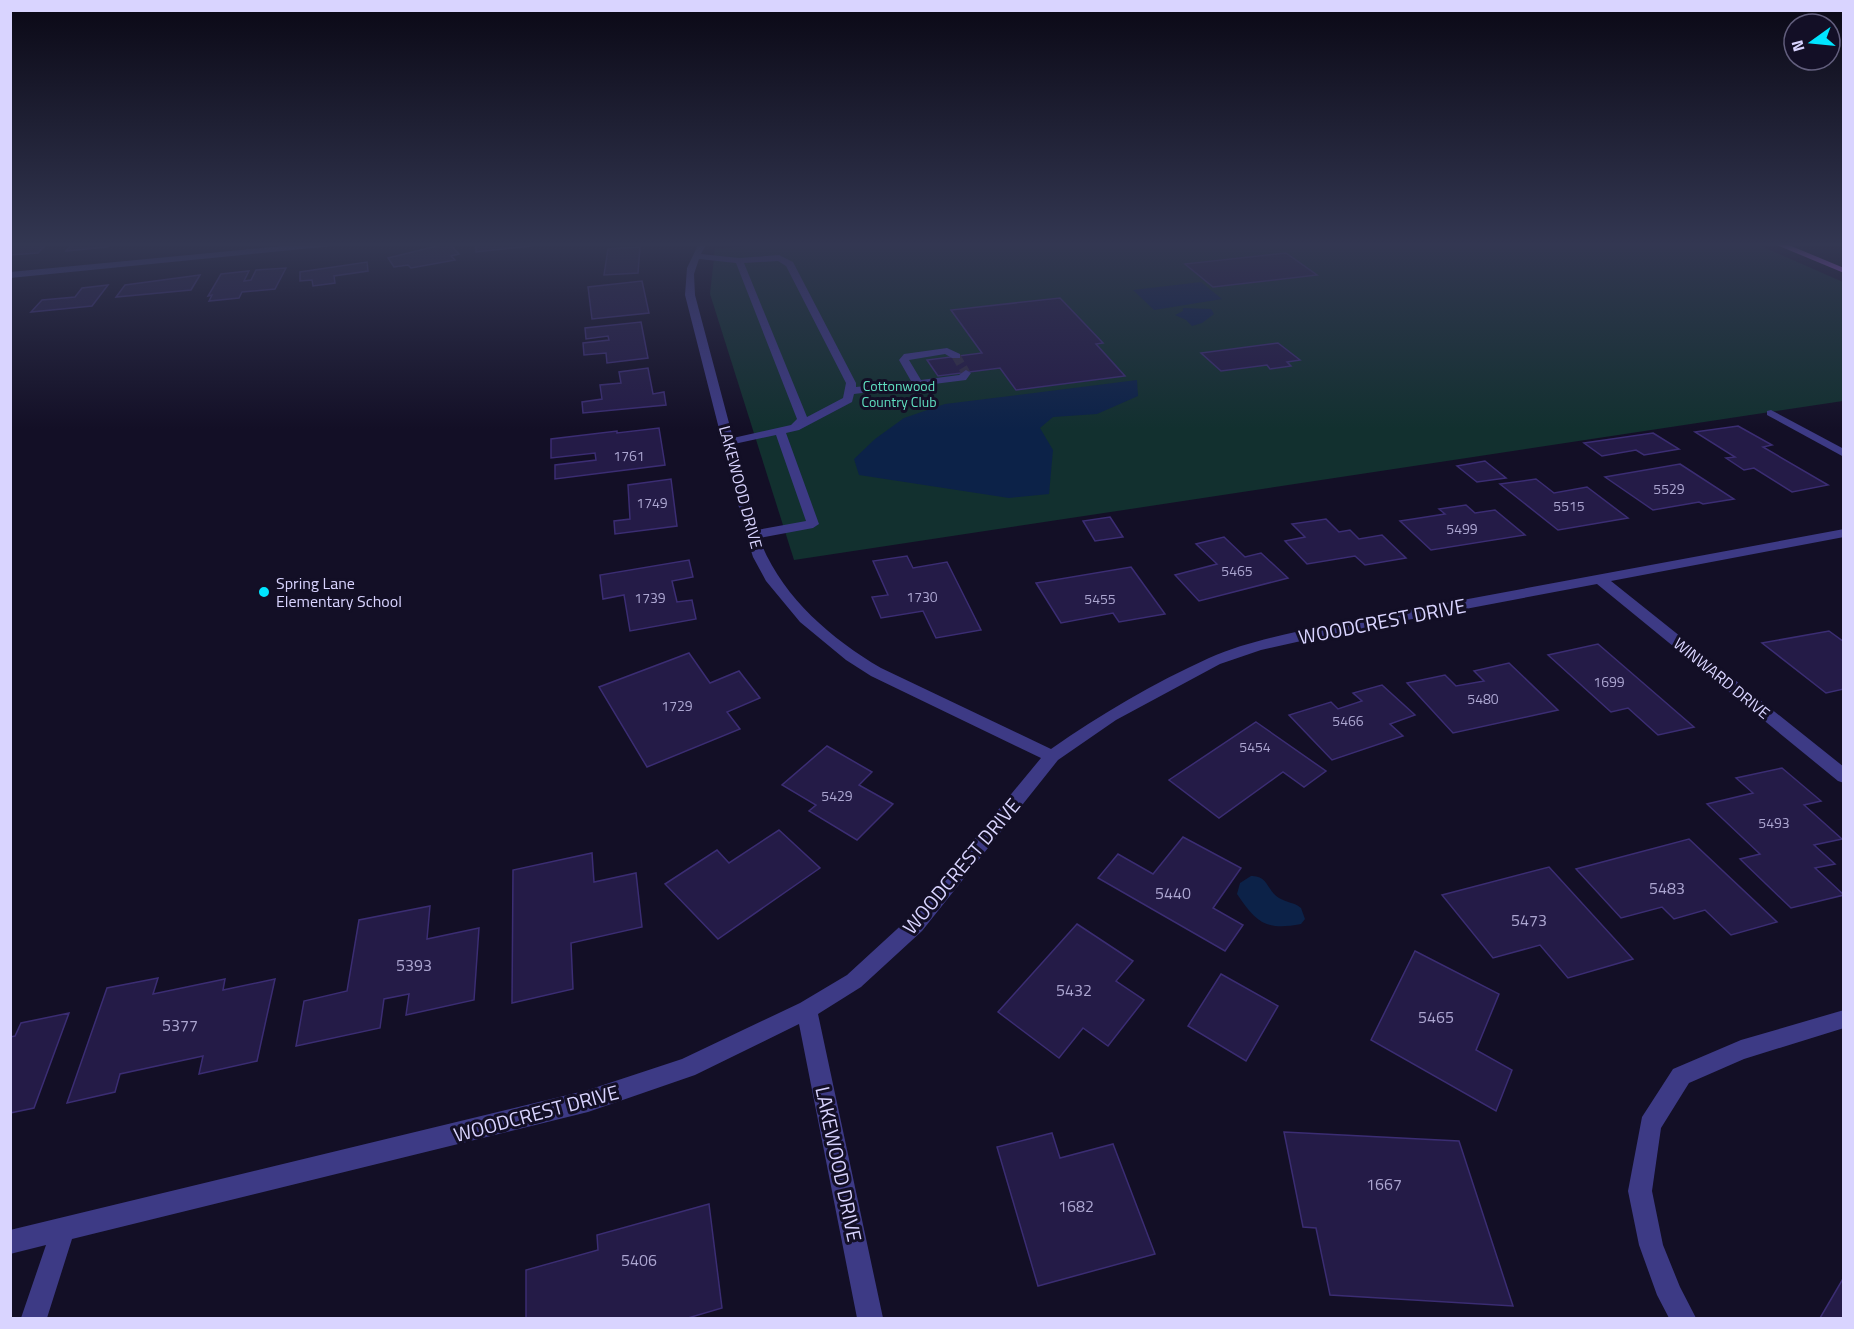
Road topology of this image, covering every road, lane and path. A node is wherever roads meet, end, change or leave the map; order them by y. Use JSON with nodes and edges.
{"nodes":[{"id":1,"x":693,"y":305,"type":"edge"},
{"id":2,"x":757,"y":305,"type":"edge"},
{"id":3,"x":811,"y":305,"type":"edge"},
{"id":4,"x":956,"y":356,"type":"dead end"},
{"id":5,"x":966,"y":373,"type":"dead end"},
{"id":6,"x":918,"y":383,"type":"junction"},
{"id":7,"x":849,"y":391,"type":"junction"},
{"id":8,"x":1771,"y":413,"type":"dead end"},
{"id":9,"x":795,"y":428,"type":"junction"},
{"id":10,"x":780,"y":432,"type":"junction"},
{"id":11,"x":728,"y":442,"type":"junction"},
{"id":12,"x":1844,"y":454,"type":"edge"},
{"id":13,"x":1844,"y":533,"type":"edge"},
{"id":14,"x":752,"y":535,"type":"junction"},
{"id":15,"x":1601,"y":580,"type":"junction"},
{"id":16,"x":1052,"y":756,"type":"junction"},
{"id":17,"x":1844,"y":777,"type":"edge"},
{"id":18,"x":807,"y":1010,"type":"junction"},
{"id":19,"x":1844,"y":1018,"type":"edge"},
{"id":20,"x":63,"y":1229,"type":"junction"},
{"id":21,"x":10,"y":1242,"type":"edge"},
{"id":22,"x":34,"y":1318,"type":"edge"},
{"id":23,"x":870,"y":1318,"type":"edge"},
{"id":24,"x":1683,"y":1318,"type":"edge"}],
"edges":[{"from":1,"to":11,"type":"street","name":"LAKEWOOD DRIVE"},
{"from":2,"to":9,"type":"street"},
{"from":3,"to":7,"type":"street"},
{"from":4,"to":6,"type":"street"},
{"from":5,"to":6,"type":"street"},
{"from":6,"to":7,"type":"street"},
{"from":7,"to":9,"type":"street"},
{"from":8,"to":12,"type":"street"},
{"from":9,"to":10,"type":"street"},
{"from":10,"to":11,"type":"street"},
{"from":10,"to":14,"type":"street"},
{"from":11,"to":14,"type":"street","name":"LAKEWOOD DRIVE"},
{"from":13,"to":15,"type":"street","name":"WOODCREST DRIVE"},
{"from":14,"to":16,"type":"street","name":"LAKEWOOD DRIVE"},
{"from":15,"to":16,"type":"street","name":"WOODCREST DRIVE"},
{"from":15,"to":17,"type":"street","name":"WINWARD DRIVE"},
{"from":16,"to":18,"type":"street","name":"WOODCREST DRIVE"},
{"from":18,"to":20,"type":"street","name":"WOODCREST DRIVE"},
{"from":18,"to":23,"type":"street","name":"LAKEWOOD DRIVE"},
{"from":19,"to":24,"type":"street"},
{"from":20,"to":21,"type":"street","name":"WOODCREST DRIVE"},
{"from":20,"to":22,"type":"street"}]}
